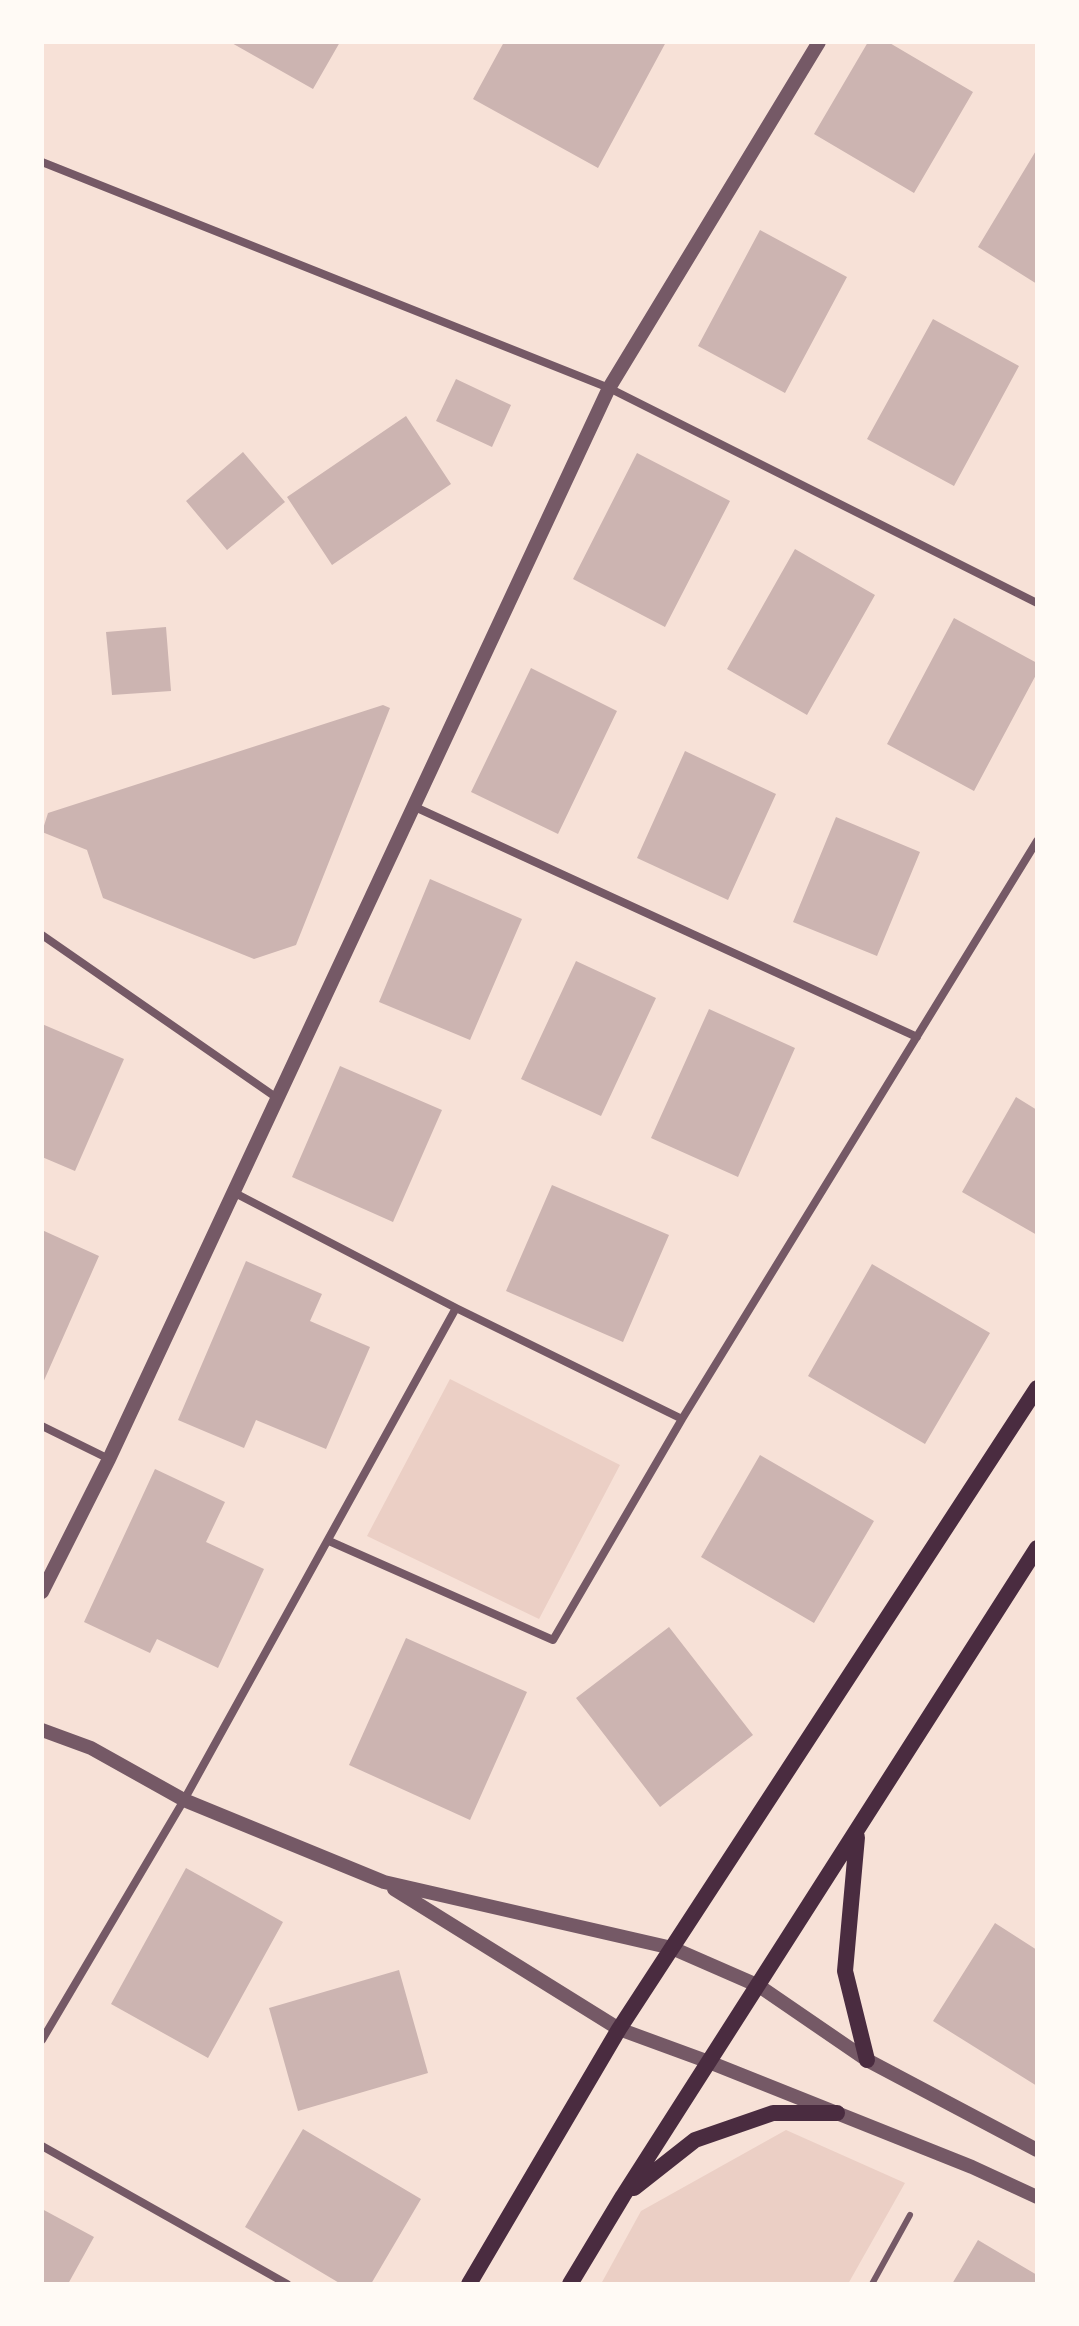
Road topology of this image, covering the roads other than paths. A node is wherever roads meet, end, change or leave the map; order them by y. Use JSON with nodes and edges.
{"nodes":[{"id":1,"x":819,"y":42,"type":"edge"},
{"id":2,"x":42,"y":162,"type":"edge"},
{"id":3,"x":609,"y":388,"type":"junction"},
{"id":4,"x":1037,"y":603,"type":"edge"},
{"id":5,"x":415,"y":807,"type":"junction"},
{"id":6,"x":1037,"y":841,"type":"edge"},
{"id":7,"x":42,"y":935,"type":"edge"},
{"id":8,"x":917,"y":1037,"type":"junction"},
{"id":9,"x":277,"y":1098,"type":"junction"},
{"id":10,"x":233,"y":1192,"type":"junction"},
{"id":11,"x":456,"y":1308,"type":"junction"},
{"id":12,"x":1037,"y":1388,"type":"edge"},
{"id":13,"x":682,"y":1419,"type":"junction"},
{"id":14,"x":42,"y":1426,"type":"edge"},
{"id":15,"x":109,"y":1459,"type":"junction"},
{"id":16,"x":329,"y":1541,"type":"junction"},
{"id":17,"x":1037,"y":1548,"type":"edge"},
{"id":18,"x":42,"y":1592,"type":"edge"},
{"id":19,"x":42,"y":1730,"type":"edge"},
{"id":20,"x":184,"y":1800,"type":"junction"},
{"id":21,"x":857,"y":1831,"type":"junction"},
{"id":22,"x":384,"y":1882,"type":"junction"},
{"id":23,"x":672,"y":1948,"type":"junction"},
{"id":24,"x":759,"y":1986,"type":"junction"},
{"id":25,"x":619,"y":2029,"type":"junction"},
{"id":26,"x":42,"y":2040,"type":"edge"},
{"id":27,"x":867,"y":2060,"type":"junction"},
{"id":28,"x":709,"y":2062,"type":"junction"},
{"id":29,"x":837,"y":2113,"type":"junction"},
{"id":30,"x":42,"y":2146,"type":"edge"},
{"id":31,"x":1037,"y":2150,"type":"edge"},
{"id":32,"x":623,"y":2196,"type":"junction"},
{"id":33,"x":1037,"y":2197,"type":"edge"},
{"id":34,"x":910,"y":2215,"type":"dead end"},
{"id":35,"x":287,"y":2284,"type":"edge"},
{"id":36,"x":469,"y":2284,"type":"edge"},
{"id":37,"x":570,"y":2284,"type":"edge"},
{"id":38,"x":872,"y":2284,"type":"edge"}],
"edges":[{"from":1,"to":3,"type":"street"},
{"from":2,"to":3,"type":"street"},
{"from":3,"to":4,"type":"street"},
{"from":3,"to":5,"type":"street"},
{"from":5,"to":8,"type":"street"},
{"from":5,"to":9,"type":"street"},
{"from":6,"to":8,"type":"street"},
{"from":7,"to":9,"type":"street"},
{"from":8,"to":13,"type":"street"},
{"from":9,"to":10,"type":"street"},
{"from":10,"to":11,"type":"street"},
{"from":10,"to":15,"type":"street"},
{"from":11,"to":13,"type":"street"},
{"from":11,"to":16,"type":"street"},
{"from":12,"to":23,"type":"main road"},
{"from":13,"to":16,"type":"street"},
{"from":14,"to":15,"type":"street"},
{"from":15,"to":18,"type":"street"},
{"from":16,"to":20,"type":"street"},
{"from":17,"to":21,"type":"main road"},
{"from":19,"to":20,"type":"street"},
{"from":20,"to":22,"type":"street"},
{"from":20,"to":26,"type":"street"},
{"from":21,"to":24,"type":"main road"},
{"from":21,"to":27,"type":"main road"},
{"from":22,"to":23,"type":"street"},
{"from":22,"to":25,"type":"street"},
{"from":23,"to":24,"type":"street"},
{"from":23,"to":25,"type":"main road"},
{"from":24,"to":27,"type":"street"},
{"from":24,"to":28,"type":"main road"},
{"from":25,"to":28,"type":"street"},
{"from":25,"to":36,"type":"main road"},
{"from":27,"to":31,"type":"street"},
{"from":28,"to":29,"type":"street"},
{"from":28,"to":32,"type":"main road"},
{"from":29,"to":32,"type":"main road"},
{"from":29,"to":33,"type":"street"},
{"from":30,"to":35,"type":"street"},
{"from":32,"to":37,"type":"main road"},
{"from":34,"to":38,"type":"lane"}]}
